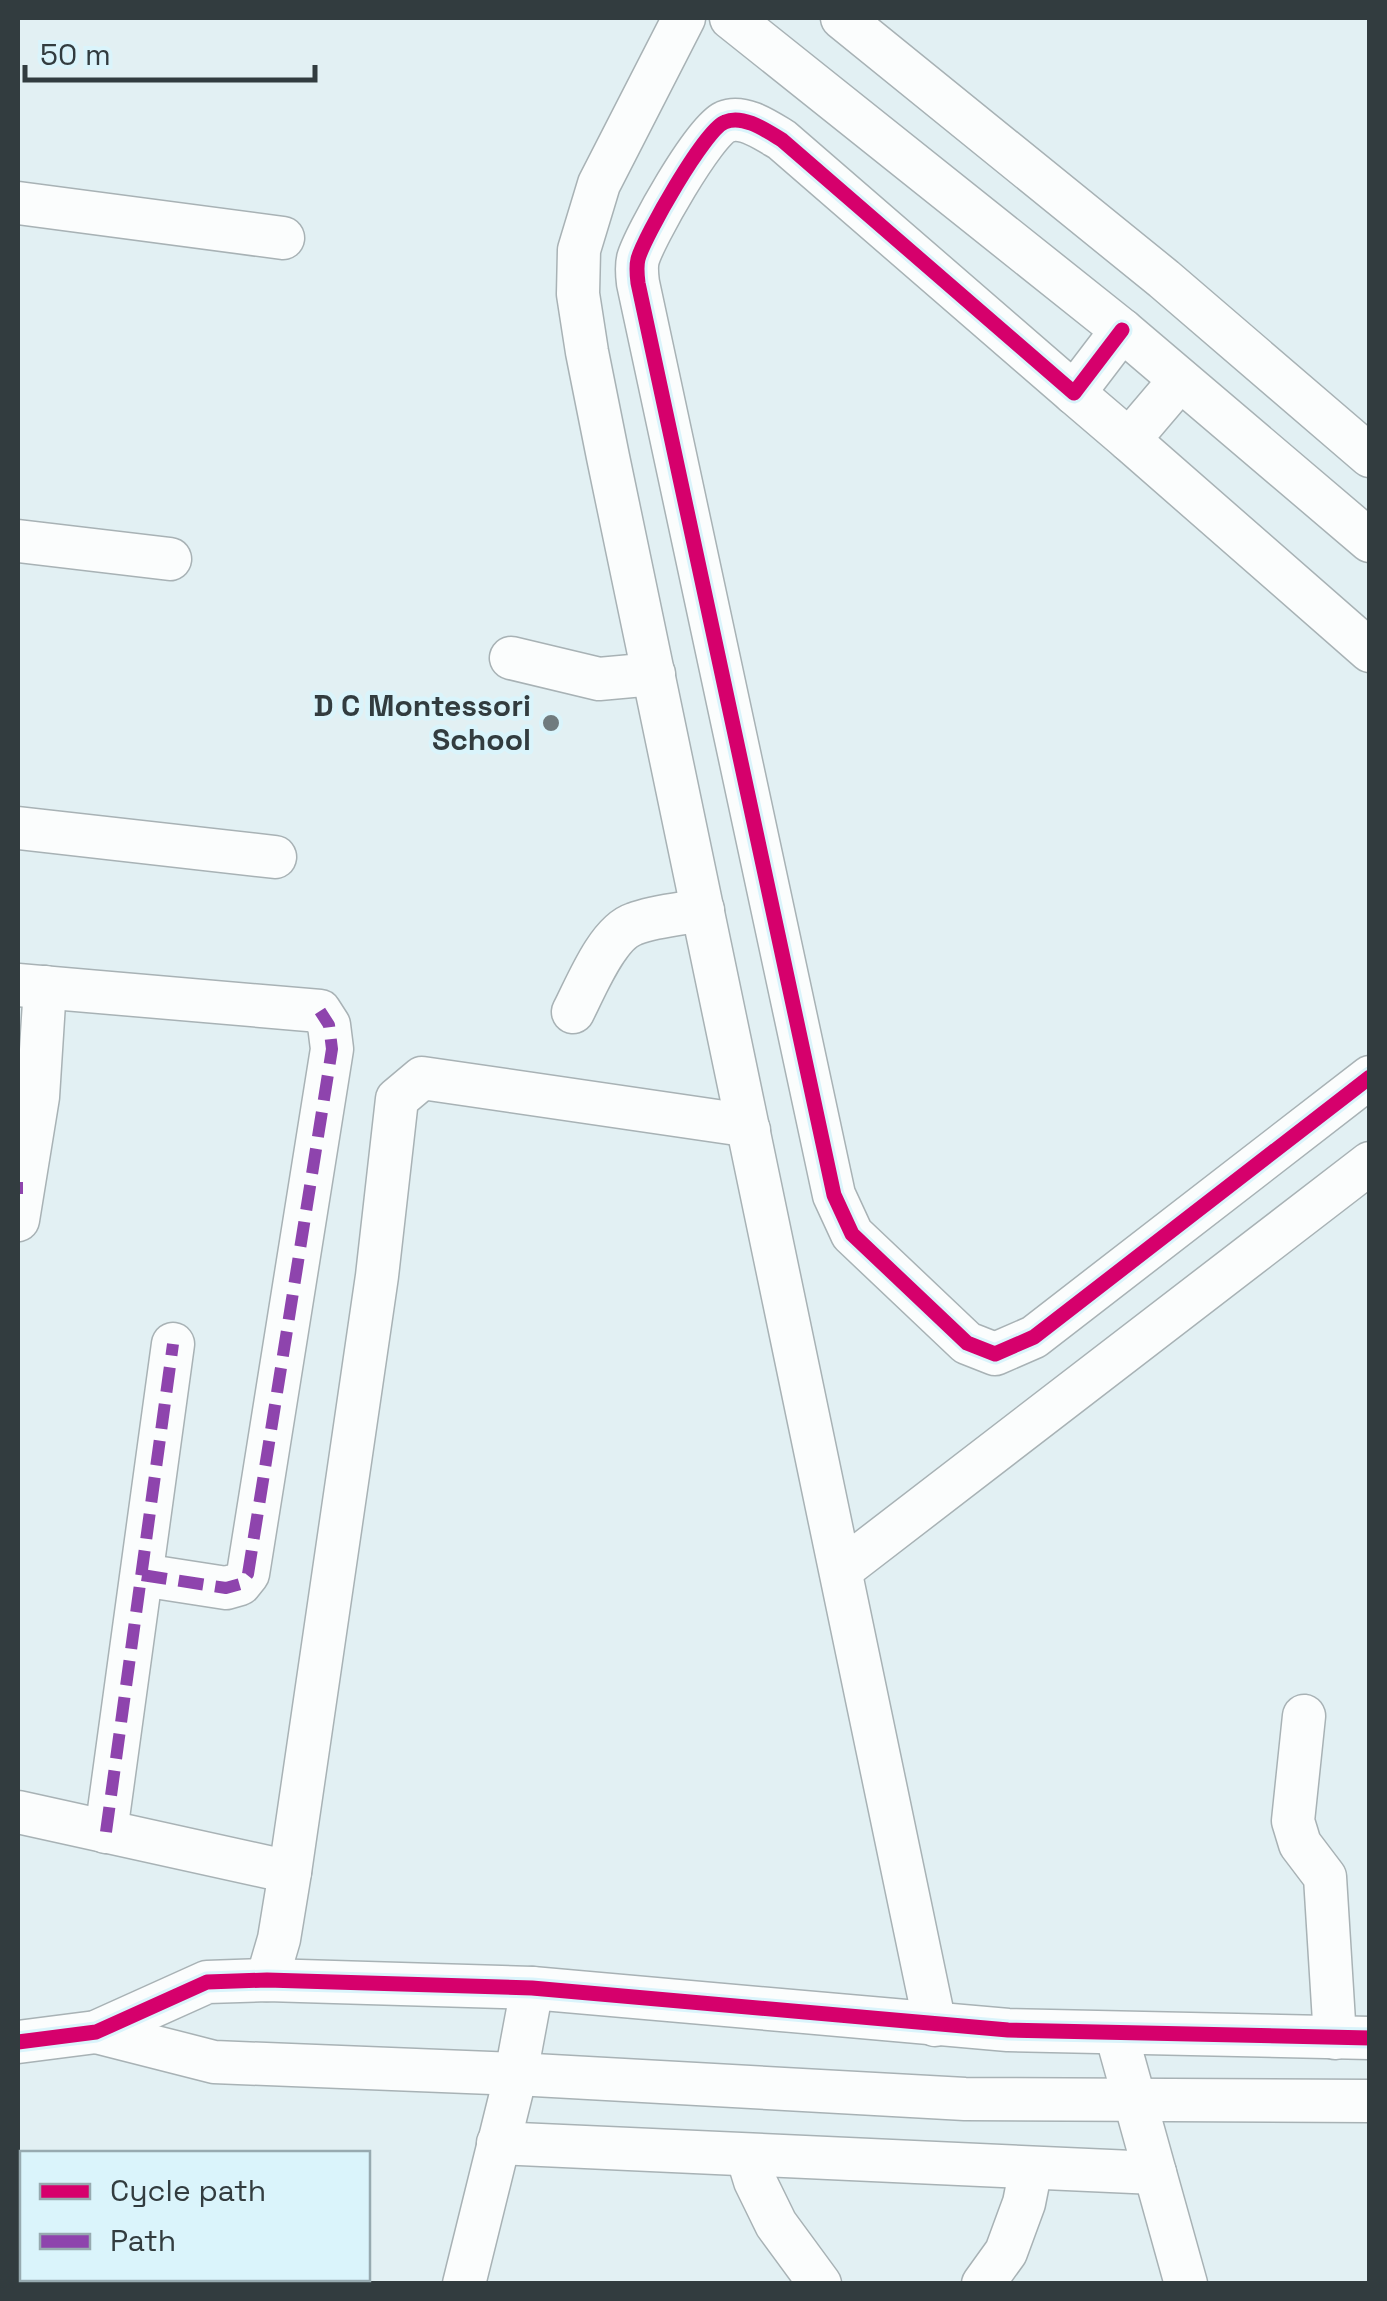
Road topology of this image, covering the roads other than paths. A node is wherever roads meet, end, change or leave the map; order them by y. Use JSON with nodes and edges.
{"nodes":[{"id":1,"x":684,"y":18,"type":"edge"},
{"id":2,"x":731,"y":18,"type":"edge"},
{"id":3,"x":842,"y":18,"type":"edge"},
{"id":4,"x":18,"y":203,"type":"edge"},
{"id":5,"x":283,"y":238,"type":"dead end"},
{"id":6,"x":1122,"y":330,"type":"junction"},
{"id":7,"x":1180,"y":380,"type":"junction"},
{"id":8,"x":1074,"y":393,"type":"junction"},
{"id":9,"x":1130,"y":440,"type":"junction"},
{"id":10,"x":1370,"y":456,"type":"edge"},
{"id":11,"x":18,"y":541,"type":"edge"},
{"id":12,"x":1370,"y":542,"type":"edge"},
{"id":13,"x":170,"y":559,"type":"dead end"},
{"id":14,"x":1370,"y":651,"type":"edge"},
{"id":15,"x":510,"y":658,"type":"dead end"},
{"id":16,"x":654,"y":674,"type":"junction"},
{"id":17,"x":18,"y":828,"type":"edge"},
{"id":18,"x":275,"y":857,"type":"dead end"},
{"id":19,"x":703,"y":910,"type":"junction"},
{"id":20,"x":31,"y":986,"type":"edge"},
{"id":21,"x":573,"y":1012,"type":"dead end"},
{"id":22,"x":1370,"y":1077,"type":"edge"},
{"id":23,"x":749,"y":1130,"type":"junction"},
{"id":24,"x":1370,"y":1163,"type":"edge"},
{"id":25,"x":19,"y":1198,"type":"edge"},
{"id":26,"x":173,"y":1344,"type":"dead end"},
{"id":27,"x":841,"y":1570,"type":"junction"},
{"id":28,"x":142,"y":1575,"type":"junction"},
{"id":29,"x":1304,"y":1716,"type":"dead end"},
{"id":30,"x":18,"y":1812,"type":"edge"},
{"id":31,"x":106,"y":1832,"type":"junction"},
{"id":32,"x":290,"y":1872,"type":"junction"},
{"id":33,"x":267,"y":1980,"type":"junction"},
{"id":34,"x":532,"y":1988,"type":"junction"},
{"id":35,"x":935,"y":2025,"type":"junction"},
{"id":36,"x":96,"y":2032,"type":"junction"},
{"id":37,"x":1116,"y":2033,"type":"junction"},
{"id":38,"x":1352,"y":2038,"type":"edge"},
{"id":39,"x":18,"y":2042,"type":"edge"},
{"id":40,"x":516,"y":2074,"type":"junction"},
{"id":41,"x":1134,"y":2100,"type":"junction"},
{"id":42,"x":1370,"y":2101,"type":"edge"},
{"id":43,"x":498,"y":2144,"type":"junction"},
{"id":44,"x":746,"y":2155,"type":"junction"},
{"id":45,"x":1032,"y":2168,"type":"junction"},
{"id":46,"x":1155,"y":2174,"type":"junction"},
{"id":47,"x":464,"y":2284,"type":"edge"},
{"id":48,"x":820,"y":2284,"type":"edge"},
{"id":49,"x":983,"y":2284,"type":"edge"},
{"id":50,"x":1186,"y":2284,"type":"edge"}],
"edges":[{"from":1,"to":16,"type":"street"},
{"from":2,"to":6,"type":"street"},
{"from":3,"to":10,"type":"street"},
{"from":4,"to":5,"type":"street"},
{"from":6,"to":7,"type":"street"},
{"from":6,"to":8,"type":"street"},
{"from":7,"to":9,"type":"street"},
{"from":7,"to":12,"type":"street"},
{"from":8,"to":9,"type":"street"},
{"from":8,"to":22,"type":"street"},
{"from":9,"to":14,"type":"street"},
{"from":11,"to":13,"type":"street"},
{"from":15,"to":16,"type":"street"},
{"from":16,"to":19,"type":"street"},
{"from":17,"to":18,"type":"street"},
{"from":19,"to":21,"type":"street"},
{"from":19,"to":23,"type":"street"},
{"from":20,"to":25,"type":"street"},
{"from":20,"to":28,"type":"street"},
{"from":23,"to":27,"type":"street"},
{"from":23,"to":32,"type":"street"},
{"from":24,"to":27,"type":"street"},
{"from":26,"to":28,"type":"street"},
{"from":27,"to":35,"type":"street"},
{"from":28,"to":31,"type":"street"},
{"from":29,"to":38,"type":"street"},
{"from":30,"to":31,"type":"street"},
{"from":31,"to":32,"type":"street"},
{"from":32,"to":33,"type":"street"},
{"from":33,"to":34,"type":"street"},
{"from":33,"to":36,"type":"street"},
{"from":34,"to":35,"type":"street"},
{"from":34,"to":40,"type":"street"},
{"from":35,"to":37,"type":"street"},
{"from":36,"to":39,"type":"street"},
{"from":36,"to":40,"type":"street"},
{"from":37,"to":38,"type":"street"},
{"from":37,"to":41,"type":"street"},
{"from":40,"to":41,"type":"street"},
{"from":40,"to":43,"type":"street"},
{"from":41,"to":42,"type":"street"},
{"from":41,"to":46,"type":"street"},
{"from":43,"to":44,"type":"street"},
{"from":43,"to":47,"type":"street"},
{"from":44,"to":45,"type":"street"},
{"from":44,"to":48,"type":"street"},
{"from":45,"to":46,"type":"street"},
{"from":45,"to":49,"type":"street"},
{"from":46,"to":50,"type":"street"}]}
